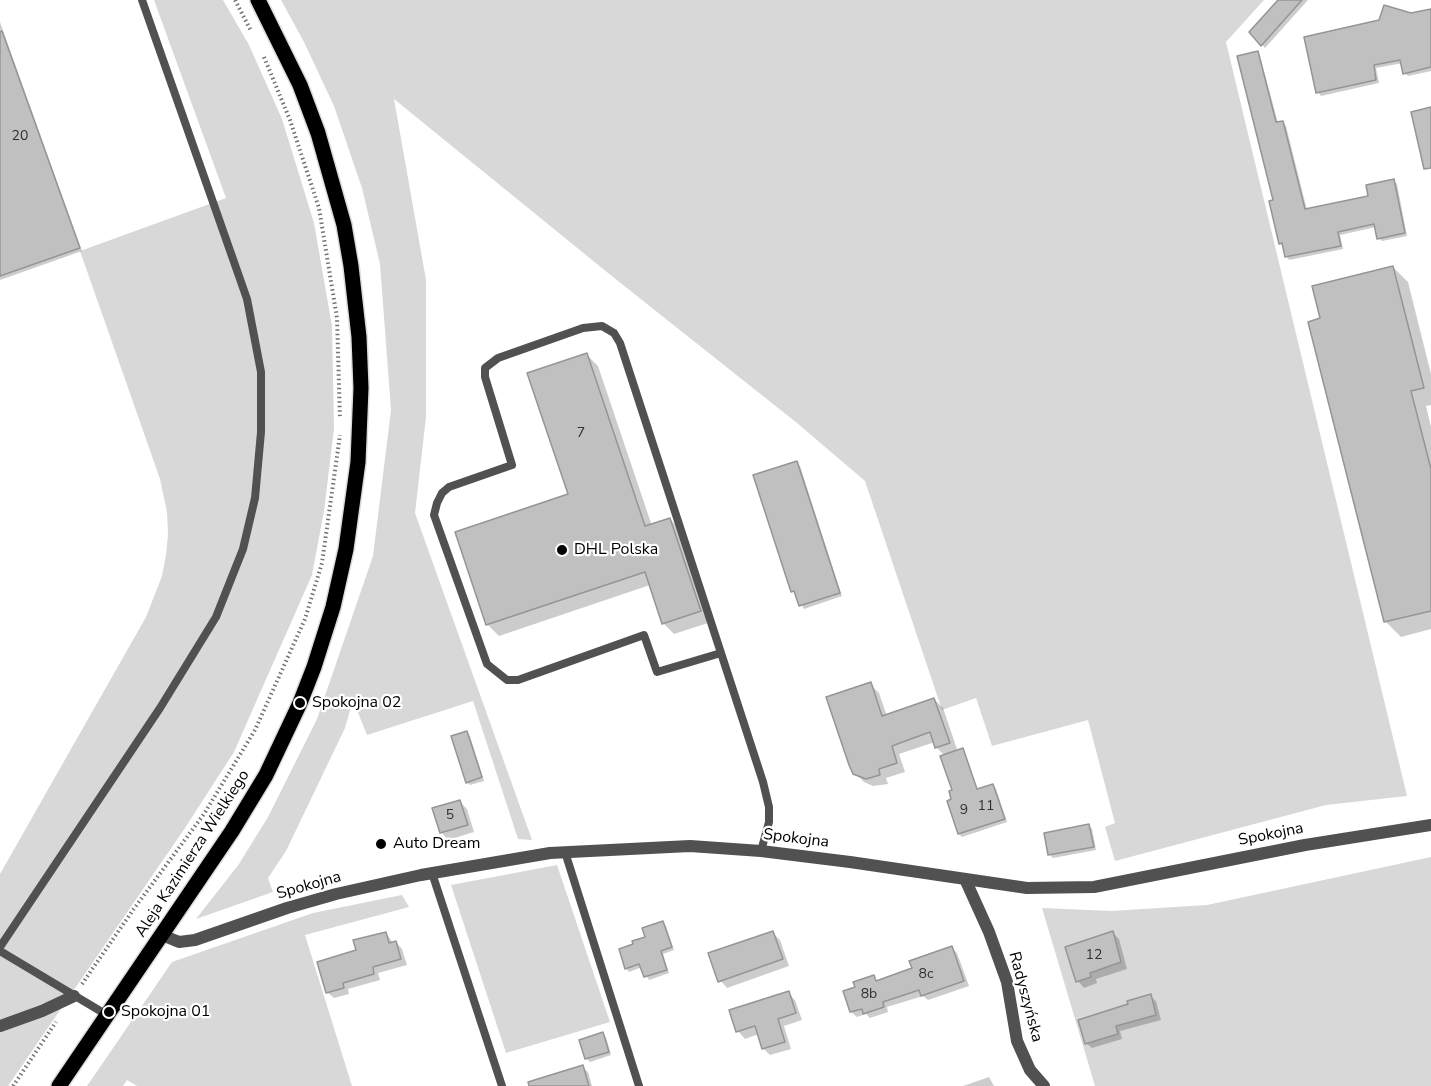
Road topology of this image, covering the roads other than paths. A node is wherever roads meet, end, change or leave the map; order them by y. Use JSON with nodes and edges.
{"nodes":[{"id":1,"x":142,"y":0,"type":"edge"},
{"id":2,"x":258,"y":0,"type":"edge"},
{"id":3,"x":721,"y":653,"type":"junction"},
{"id":4,"x":1431,"y":825,"type":"edge"},
{"id":5,"x":761,"y":851,"type":"junction"},
{"id":6,"x":565,"y":852,"type":"junction"},
{"id":7,"x":432,"y":873,"type":"junction"},
{"id":8,"x":965,"y":879,"type":"junction"},
{"id":9,"x":162,"y":935,"type":"junction"},
{"id":10,"x":0,"y":949,"type":"edge"},
{"id":11,"x":74,"y":996,"type":"junction"},
{"id":12,"x":106,"y":1015,"type":"junction"},
{"id":13,"x":0,"y":1026,"type":"edge"},
{"id":14,"x":59,"y":1086,"type":"edge"},
{"id":15,"x":502,"y":1086,"type":"edge"},
{"id":16,"x":639,"y":1086,"type":"edge"},
{"id":17,"x":1044,"y":1086,"type":"edge"}],
"edges":[{"from":1,"to":10,"type":"lane"},
{"from":2,"to":9,"type":"main road","name":"Aleja Kazimierza Wielkiego"},
{"from":3,"to":3,"type":"lane"},
{"from":3,"to":5,"type":"lane"},
{"from":4,"to":8,"type":"street","name":"Spokojna"},
{"from":5,"to":6,"type":"street","name":"Spokojna"},
{"from":5,"to":8,"type":"street","name":"Spokojna"},
{"from":6,"to":7,"type":"street","name":"Spokojna"},
{"from":6,"to":16,"type":"lane"},
{"from":7,"to":9,"type":"street","name":"Spokojna"},
{"from":7,"to":15,"type":"lane"},
{"from":8,"to":17,"type":"street","name":"Radyszyńska"},
{"from":9,"to":12,"type":"main road","name":"Aleja Kazimierza Wielkiego"},
{"from":10,"to":11,"type":"lane"},
{"from":11,"to":12,"type":"lane"},
{"from":11,"to":13,"type":"street"},
{"from":12,"to":14,"type":"main road","name":"Aleja Kazimierza Wielkiego"}]}
